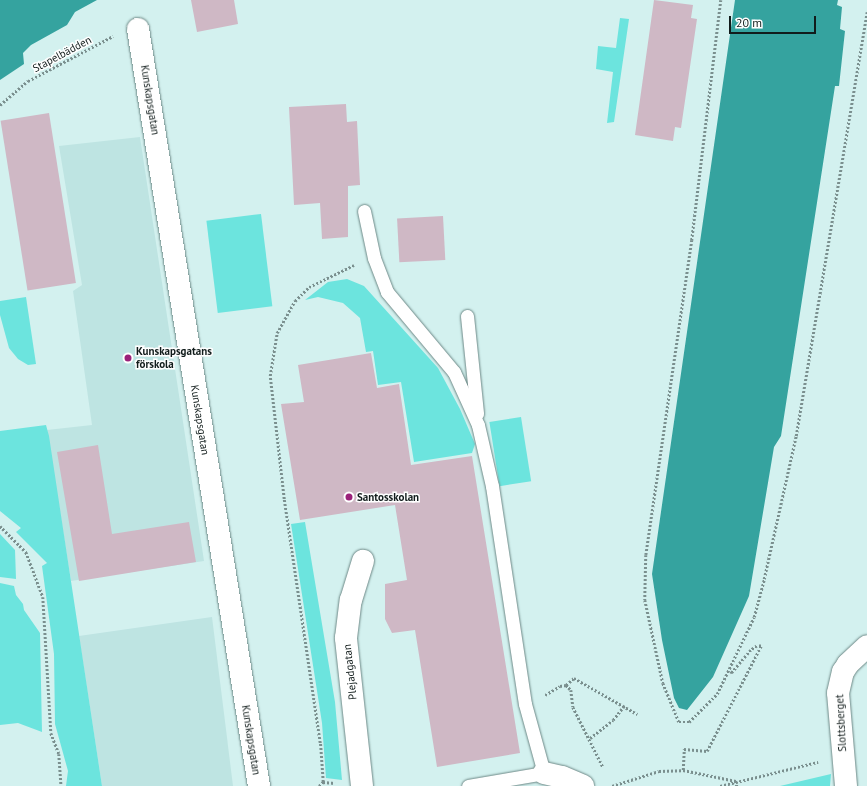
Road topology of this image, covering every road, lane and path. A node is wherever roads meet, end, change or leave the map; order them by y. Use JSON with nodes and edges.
{"nodes":[{"id":1,"x":721,"y":0,"type":"edge"},
{"id":2,"x":867,"y":12,"type":"edge"},
{"id":3,"x":138,"y":29,"type":"joint"},
{"id":4,"x":0,"y":105,"type":"edge"},
{"id":5,"x":364,"y":212,"type":"dead end"},
{"id":6,"x":374,"y":258,"type":"junction"},
{"id":7,"x":467,"y":316,"type":"dead end"},
{"id":8,"x":478,"y":425,"type":"junction"},
{"id":9,"x":0,"y":526,"type":"edge"},
{"id":10,"x":363,"y":561,"type":"dead end"},
{"id":11,"x":867,"y":646,"type":"edge"},
{"id":12,"x":729,"y":670,"type":"junction"},
{"id":13,"x":566,"y":685,"type":"junction"},
{"id":14,"x":525,"y":704,"type":"junction"},
{"id":15,"x":624,"y":706,"type":"junction"},
{"id":16,"x":637,"y":714,"type":"dead end"},
{"id":17,"x":590,"y":738,"type":"junction"},
{"id":18,"x":842,"y":756,"type":"junction"},
{"id":19,"x":683,"y":770,"type":"junction"},
{"id":20,"x":544,"y":773,"type":"junction"},
{"id":21,"x":606,"y":774,"type":"dead end"},
{"id":22,"x":736,"y":781,"type":"junction"},
{"id":23,"x":323,"y":782,"type":"dead end"},
{"id":24,"x":61,"y":786,"type":"edge"},
{"id":25,"x":259,"y":786,"type":"edge"},
{"id":26,"x":362,"y":786,"type":"edge"},
{"id":27,"x":468,"y":786,"type":"edge"},
{"id":28,"x":583,"y":786,"type":"edge"},
{"id":29,"x":612,"y":786,"type":"edge"},
{"id":30,"x":720,"y":786,"type":"edge"},
{"id":31,"x":737,"y":786,"type":"edge"},
{"id":32,"x":846,"y":786,"type":"edge"}],
"edges":[{"from":1,"to":12,"type":"path"},
{"from":2,"to":12,"type":"path"},
{"from":3,"to":4,"type":"path","name":"Stapelbädden"},
{"from":3,"to":25,"type":"street","name":"Kunskapsgatan"},
{"from":5,"to":6,"type":"lane"},
{"from":6,"to":8,"type":"lane"},
{"from":6,"to":23,"type":"path"},
{"from":7,"to":8,"type":"lane"},
{"from":8,"to":14,"type":"lane"},
{"from":9,"to":24,"type":"path"},
{"from":10,"to":26,"type":"street","name":"Plejadgatan"},
{"from":11,"to":18,"type":"street","name":"Slottsberget"},
{"from":12,"to":19,"type":"path"},
{"from":13,"to":14,"type":"path"},
{"from":13,"to":15,"type":"path"},
{"from":13,"to":17,"type":"path"},
{"from":14,"to":20,"type":"lane"},
{"from":15,"to":16,"type":"path"},
{"from":15,"to":17,"type":"path"},
{"from":17,"to":21,"type":"path"},
{"from":18,"to":22,"type":"path"},
{"from":18,"to":32,"type":"street","name":"Slottsberget"},
{"from":19,"to":22,"type":"path"},
{"from":19,"to":29,"type":"path"},
{"from":20,"to":27,"type":"lane"},
{"from":20,"to":28,"type":"street"},
{"from":22,"to":30,"type":"path"},
{"from":22,"to":31,"type":"path"}]}
